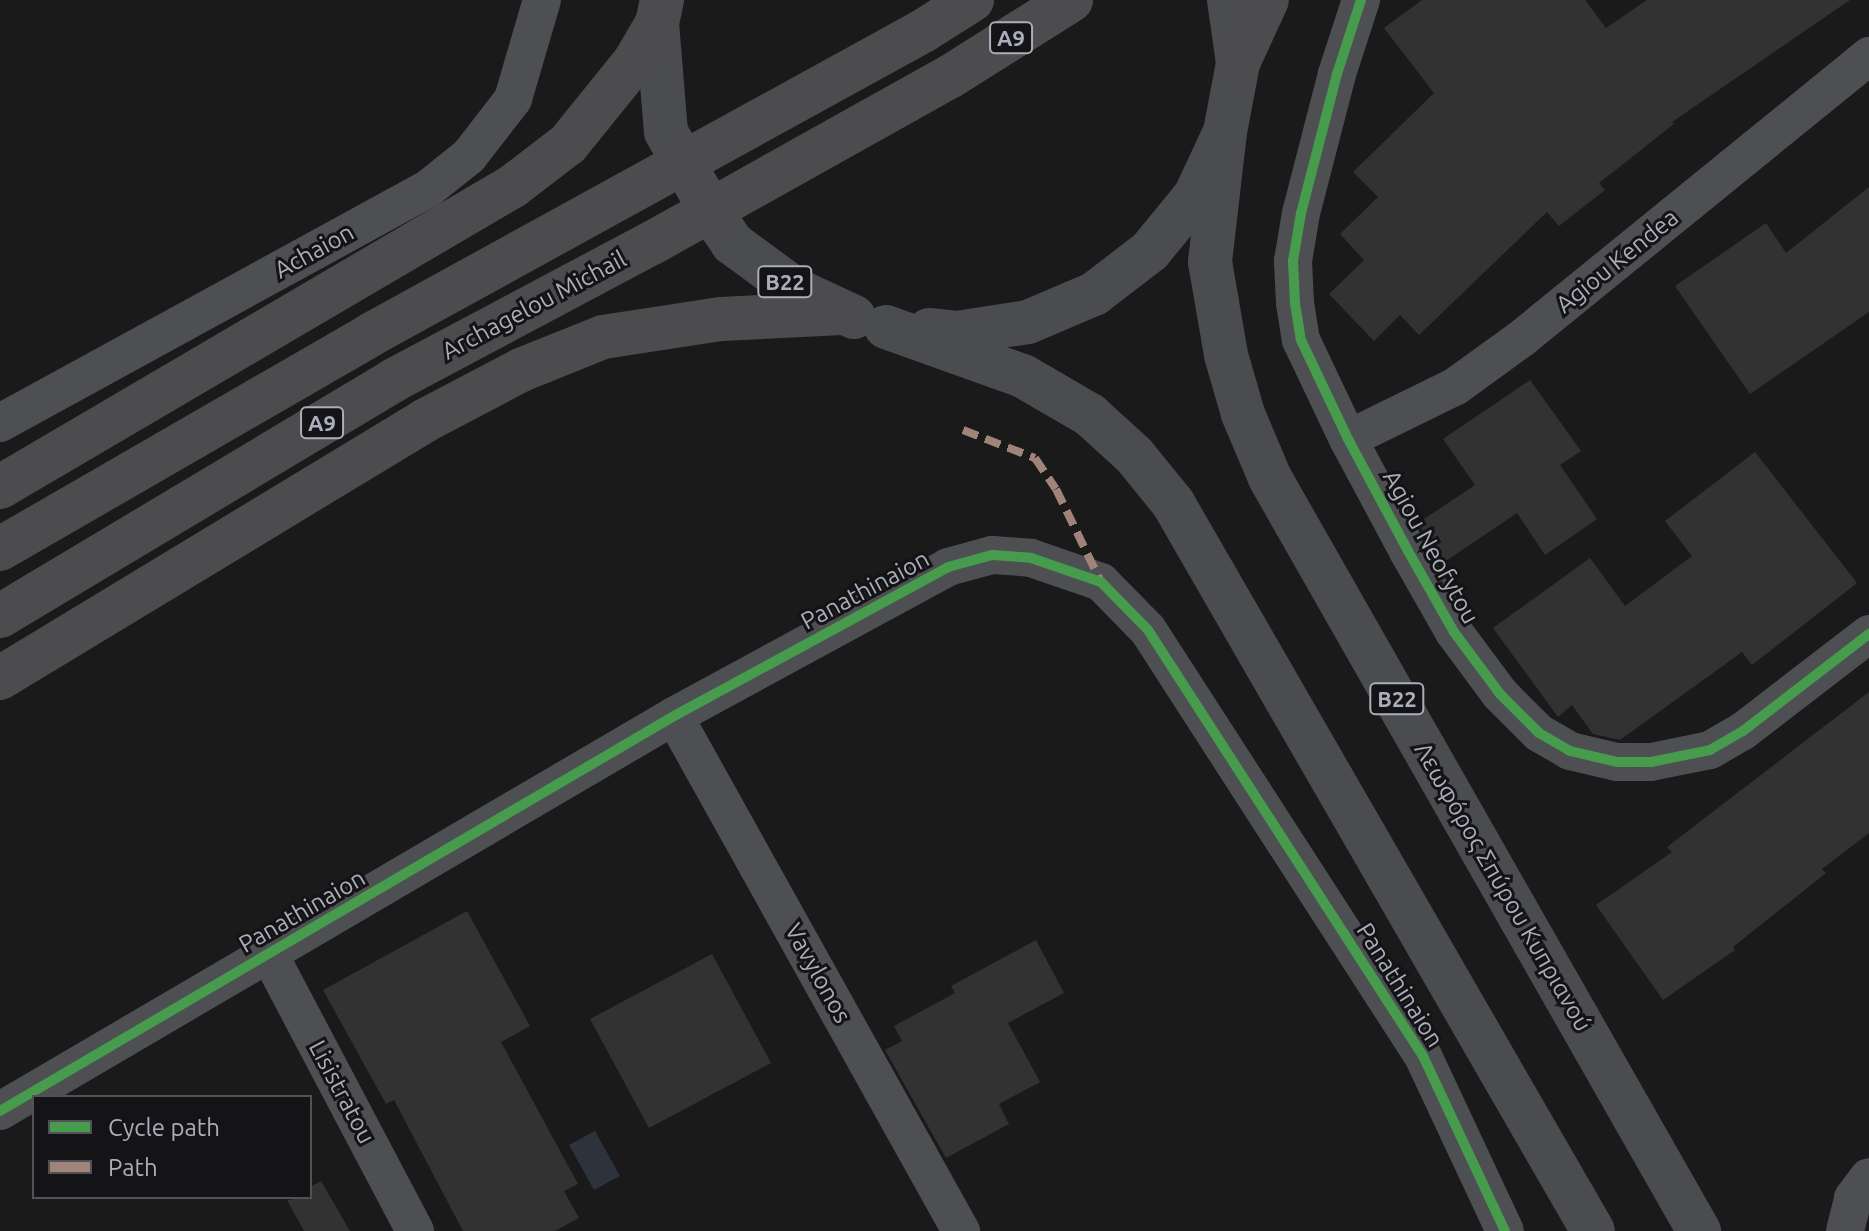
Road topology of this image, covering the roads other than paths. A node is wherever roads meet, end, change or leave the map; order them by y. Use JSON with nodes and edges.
{"nodes":[{"id":1,"x":542,"y":0,"type":"edge"},
{"id":2,"x":972,"y":0,"type":"edge"},
{"id":3,"x":1071,"y":0,"type":"edge"},
{"id":4,"x":1229,"y":0,"type":"edge"},
{"id":5,"x":1267,"y":0,"type":"edge"},
{"id":6,"x":1361,"y":0,"type":"edge"},
{"id":7,"x":660,"y":12,"type":"edge"},
{"id":8,"x":1869,"y":56,"type":"edge"},
{"id":9,"x":1238,"y":63,"type":"junction"},
{"id":10,"x":1225,"y":132,"type":"junction"},
{"id":11,"x":842,"y":313,"type":"junction"},
{"id":12,"x":886,"y":327,"type":"junction"},
{"id":13,"x":2,"y":416,"type":"edge"},
{"id":14,"x":1348,"y":439,"type":"junction"},
{"id":15,"x":0,"y":487,"type":"edge"},
{"id":16,"x":0,"y":549,"type":"edge"},
{"id":17,"x":0,"y":616,"type":"edge"},
{"id":18,"x":1869,"y":634,"type":"edge"},
{"id":19,"x":0,"y":678,"type":"edge"},
{"id":20,"x":674,"y":716,"type":"junction"},
{"id":21,"x":269,"y":954,"type":"junction"},
{"id":22,"x":0,"y":1111,"type":"edge"},
{"id":23,"x":1869,"y":1177,"type":"edge"},
{"id":24,"x":415,"y":1231,"type":"edge"},
{"id":25,"x":961,"y":1231,"type":"edge"},
{"id":26,"x":1505,"y":1231,"type":"edge"},
{"id":27,"x":1593,"y":1231,"type":"edge"},
{"id":28,"x":1699,"y":1231,"type":"edge"},
{"id":29,"x":1845,"y":1231,"type":"edge"}],
"edges":[{"from":1,"to":13,"type":"street","name":"Achaion"},
{"from":2,"to":16,"type":"highway","number":"A9"},
{"from":3,"to":17,"type":"highway","name":"Archagelou Michail","number":"A9"},
{"from":4,"to":9,"type":"main road","number":"B22"},
{"from":5,"to":9,"type":"highway"},
{"from":6,"to":14,"type":"street","name":"Agiou Neofytou"},
{"from":7,"to":11,"type":"main road","number":"B22"},
{"from":7,"to":15,"type":"highway"},
{"from":8,"to":14,"type":"street","name":"Agiou Kendea"},
{"from":9,"to":10,"type":"main road","number":"B22"},
{"from":10,"to":12,"type":"main road","number":"B22"},
{"from":10,"to":28,"type":"main road","name":"Λεωφόρος Σπύρου Κυπριανού","number":"B22"},
{"from":11,"to":12,"type":"main road","number":"B22"},
{"from":11,"to":19,"type":"highway"},
{"from":12,"to":27,"type":"main road","number":"B22"},
{"from":14,"to":18,"type":"street","name":"Agiou Neofytou"},
{"from":20,"to":21,"type":"street","name":"Panathinaion"},
{"from":20,"to":25,"type":"street","name":"Vavylonos"},
{"from":20,"to":26,"type":"street","name":"Panathinaion"},
{"from":21,"to":22,"type":"street","name":"Panathinaion"},
{"from":21,"to":24,"type":"street","name":"Lisistratou"},
{"from":23,"to":29,"type":"street"}]}
